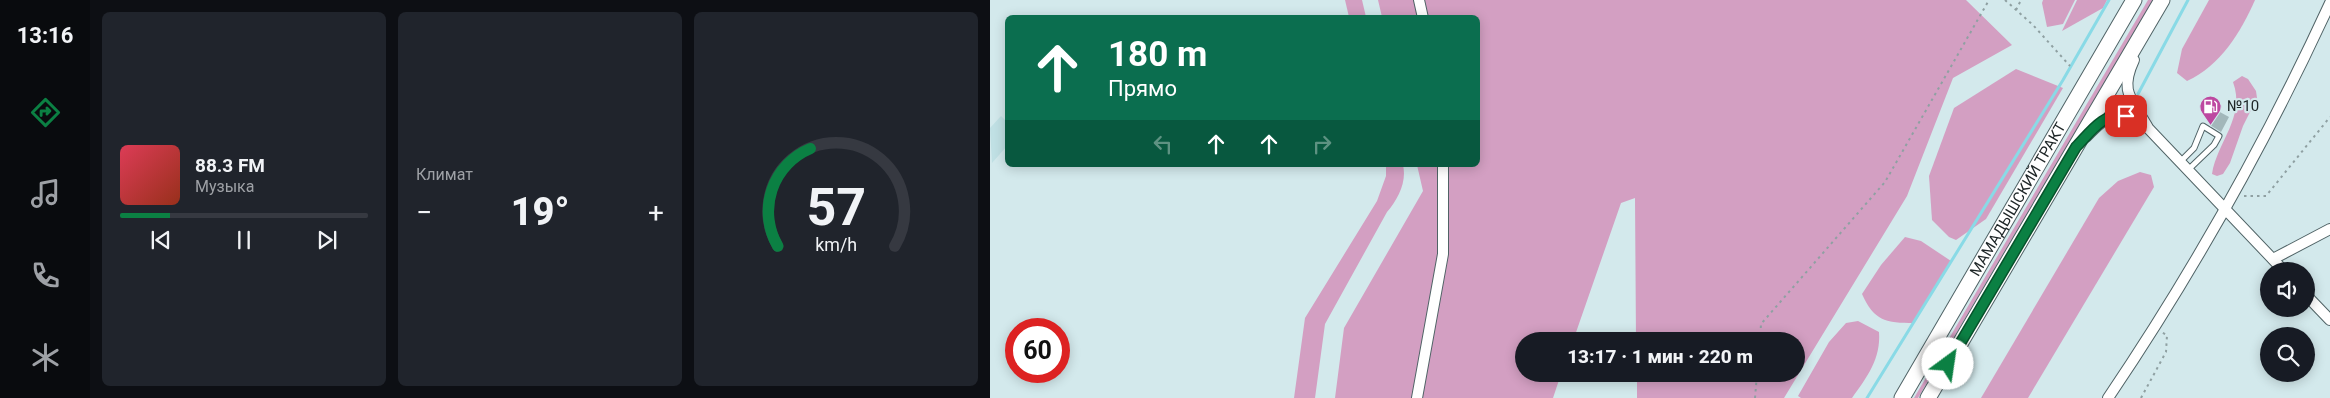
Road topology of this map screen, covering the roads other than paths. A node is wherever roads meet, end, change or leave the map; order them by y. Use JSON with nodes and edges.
{"nodes":[{"id":1,"x":1419,"y":0,"type":"edge"},
{"id":2,"x":2134,"y":0,"type":"edge"},
{"id":3,"x":2162,"y":0,"type":"edge"},
{"id":4,"x":2330,"y":3,"type":"edge"},
{"id":5,"x":1422,"y":15,"type":"edge"},
{"id":6,"x":2142,"y":34,"type":"junction"},
{"id":7,"x":2147,"y":127,"type":"junction"},
{"id":8,"x":2076,"y":147,"type":"junction"},
{"id":9,"x":2180,"y":162,"type":"junction"},
{"id":10,"x":1443,"y":167,"type":"edge"},
{"id":11,"x":2188,"y":170,"type":"junction"},
{"id":12,"x":2227,"y":209,"type":"junction"},
{"id":13,"x":2330,"y":229,"type":"edge"},
{"id":14,"x":2273,"y":259,"type":"junction"},
{"id":15,"x":2276,"y":262,"type":"edge"},
{"id":16,"x":2315,"y":304,"type":"edge"},
{"id":17,"x":2330,"y":320,"type":"edge"},
{"id":18,"x":1416,"y":398,"type":"edge"},
{"id":19,"x":1902,"y":398,"type":"edge"},
{"id":20,"x":1928,"y":398,"type":"edge"},
{"id":21,"x":2108,"y":398,"type":"edge"}],
"edges":[{"from":1,"to":5,"type":"street"},
{"from":2,"to":19,"type":"main road","name":"МАМАДЫШСКИЙ ТРАКТ"},
{"from":3,"to":6,"type":"main road","name":"МАМАДЫШСКИЙ ТРАКТ"},
{"from":4,"to":12,"type":"street"},
{"from":6,"to":7,"type":"street"},
{"from":6,"to":8,"type":"main road","name":"МАМАДЫШСКИЙ ТРАКТ"},
{"from":7,"to":8,"type":"street"},
{"from":7,"to":9,"type":"street"},
{"from":8,"to":20,"type":"main road","name":"МАМАДЫШСКИЙ ТРАКТ"},
{"from":9,"to":11,"type":"street"},
{"from":9,"to":11,"type":"lane"},
{"from":10,"to":18,"type":"street"},
{"from":11,"to":12,"type":"street"},
{"from":12,"to":14,"type":"street"},
{"from":12,"to":21,"type":"street"},
{"from":13,"to":14,"type":"street"},
{"from":14,"to":15,"type":"street"},
{"from":16,"to":17,"type":"street"}]}
